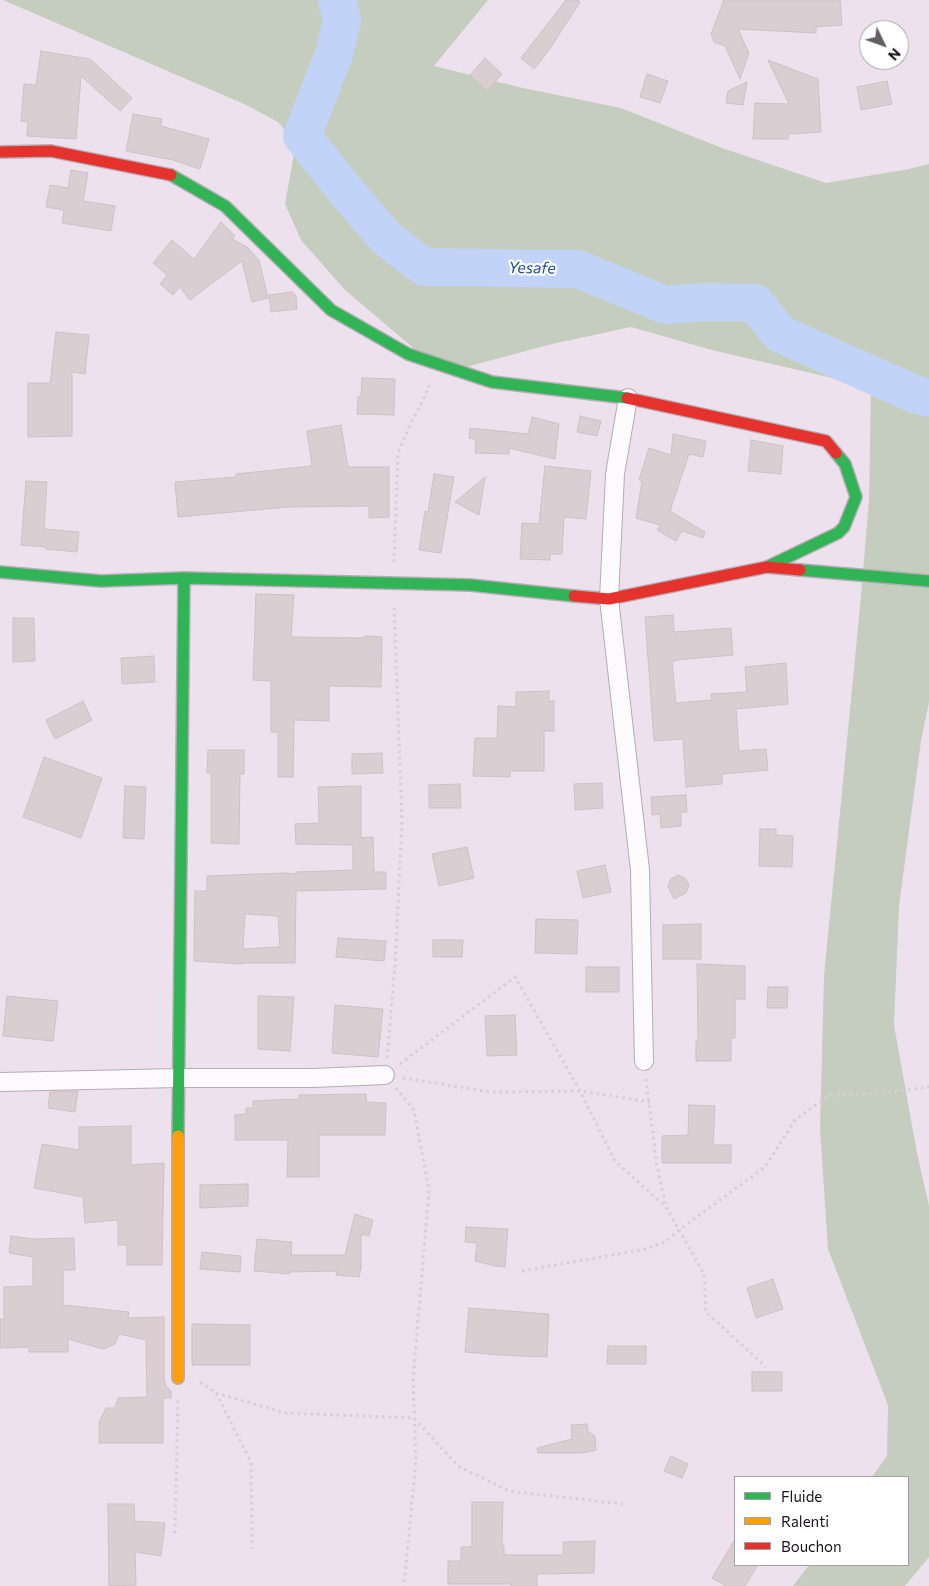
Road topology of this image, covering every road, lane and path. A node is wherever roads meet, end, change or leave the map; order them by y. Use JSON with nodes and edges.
{"nodes":[{"id":1,"x":0,"y":152,"type":"edge"},
{"id":2,"x":435,"y":363,"type":"junction"},
{"id":3,"x":628,"y":398,"type":"junction"},
{"id":4,"x":767,"y":567,"type":"junction"},
{"id":5,"x":0,"y":572,"type":"edge"},
{"id":6,"x":184,"y":578,"type":"junction"},
{"id":7,"x":929,"y":582,"type":"edge"},
{"id":8,"x":393,"y":583,"type":"junction"},
{"id":9,"x":609,"y":599,"type":"junction"},
{"id":10,"x":644,"y":1061,"type":"joint"},
{"id":11,"x":386,"y":1075,"type":"junction"},
{"id":12,"x":178,"y":1078,"type":"junction"},
{"id":13,"x":0,"y":1082,"type":"edge"},
{"id":14,"x":929,"y":1087,"type":"edge"},
{"id":15,"x":580,"y":1091,"type":"junction"},
{"id":16,"x":650,"y":1102,"type":"junction"},
{"id":17,"x":666,"y":1207,"type":"junction"},
{"id":18,"x":679,"y":1230,"type":"junction"},
{"id":19,"x":522,"y":1271,"type":"dead end"},
{"id":20,"x":766,"y":1366,"type":"dead end"},
{"id":21,"x":178,"y":1372,"type":"junction"},
{"id":22,"x":216,"y":1393,"type":"junction"},
{"id":23,"x":414,"y":1418,"type":"junction"},
{"id":24,"x":623,"y":1504,"type":"dead end"},
{"id":25,"x":175,"y":1533,"type":"dead end"},
{"id":26,"x":252,"y":1549,"type":"dead end"},
{"id":27,"x":404,"y":1586,"type":"edge"}],
"edges":[{"from":1,"to":2,"type":"street"},
{"from":2,"to":3,"type":"street"},
{"from":2,"to":8,"type":"path"},
{"from":3,"to":4,"type":"street"},
{"from":3,"to":9,"type":"street"},
{"from":4,"to":7,"type":"street"},
{"from":4,"to":9,"type":"street"},
{"from":5,"to":6,"type":"street"},
{"from":6,"to":8,"type":"street"},
{"from":6,"to":12,"type":"street"},
{"from":8,"to":9,"type":"street"},
{"from":8,"to":11,"type":"path"},
{"from":9,"to":10,"type":"street"},
{"from":10,"to":16,"type":"path"},
{"from":11,"to":12,"type":"street"},
{"from":11,"to":15,"type":"path"},
{"from":11,"to":15,"type":"path"},
{"from":11,"to":23,"type":"path"},
{"from":12,"to":13,"type":"street"},
{"from":12,"to":21,"type":"street"},
{"from":14,"to":18,"type":"path"},
{"from":15,"to":16,"type":"path"},
{"from":15,"to":17,"type":"path"},
{"from":16,"to":17,"type":"path"},
{"from":17,"to":18,"type":"path"},
{"from":18,"to":19,"type":"path"},
{"from":18,"to":20,"type":"path"},
{"from":21,"to":22,"type":"path"},
{"from":21,"to":25,"type":"path"},
{"from":22,"to":23,"type":"path"},
{"from":22,"to":26,"type":"path"},
{"from":23,"to":24,"type":"path"},
{"from":23,"to":27,"type":"path"}]}
